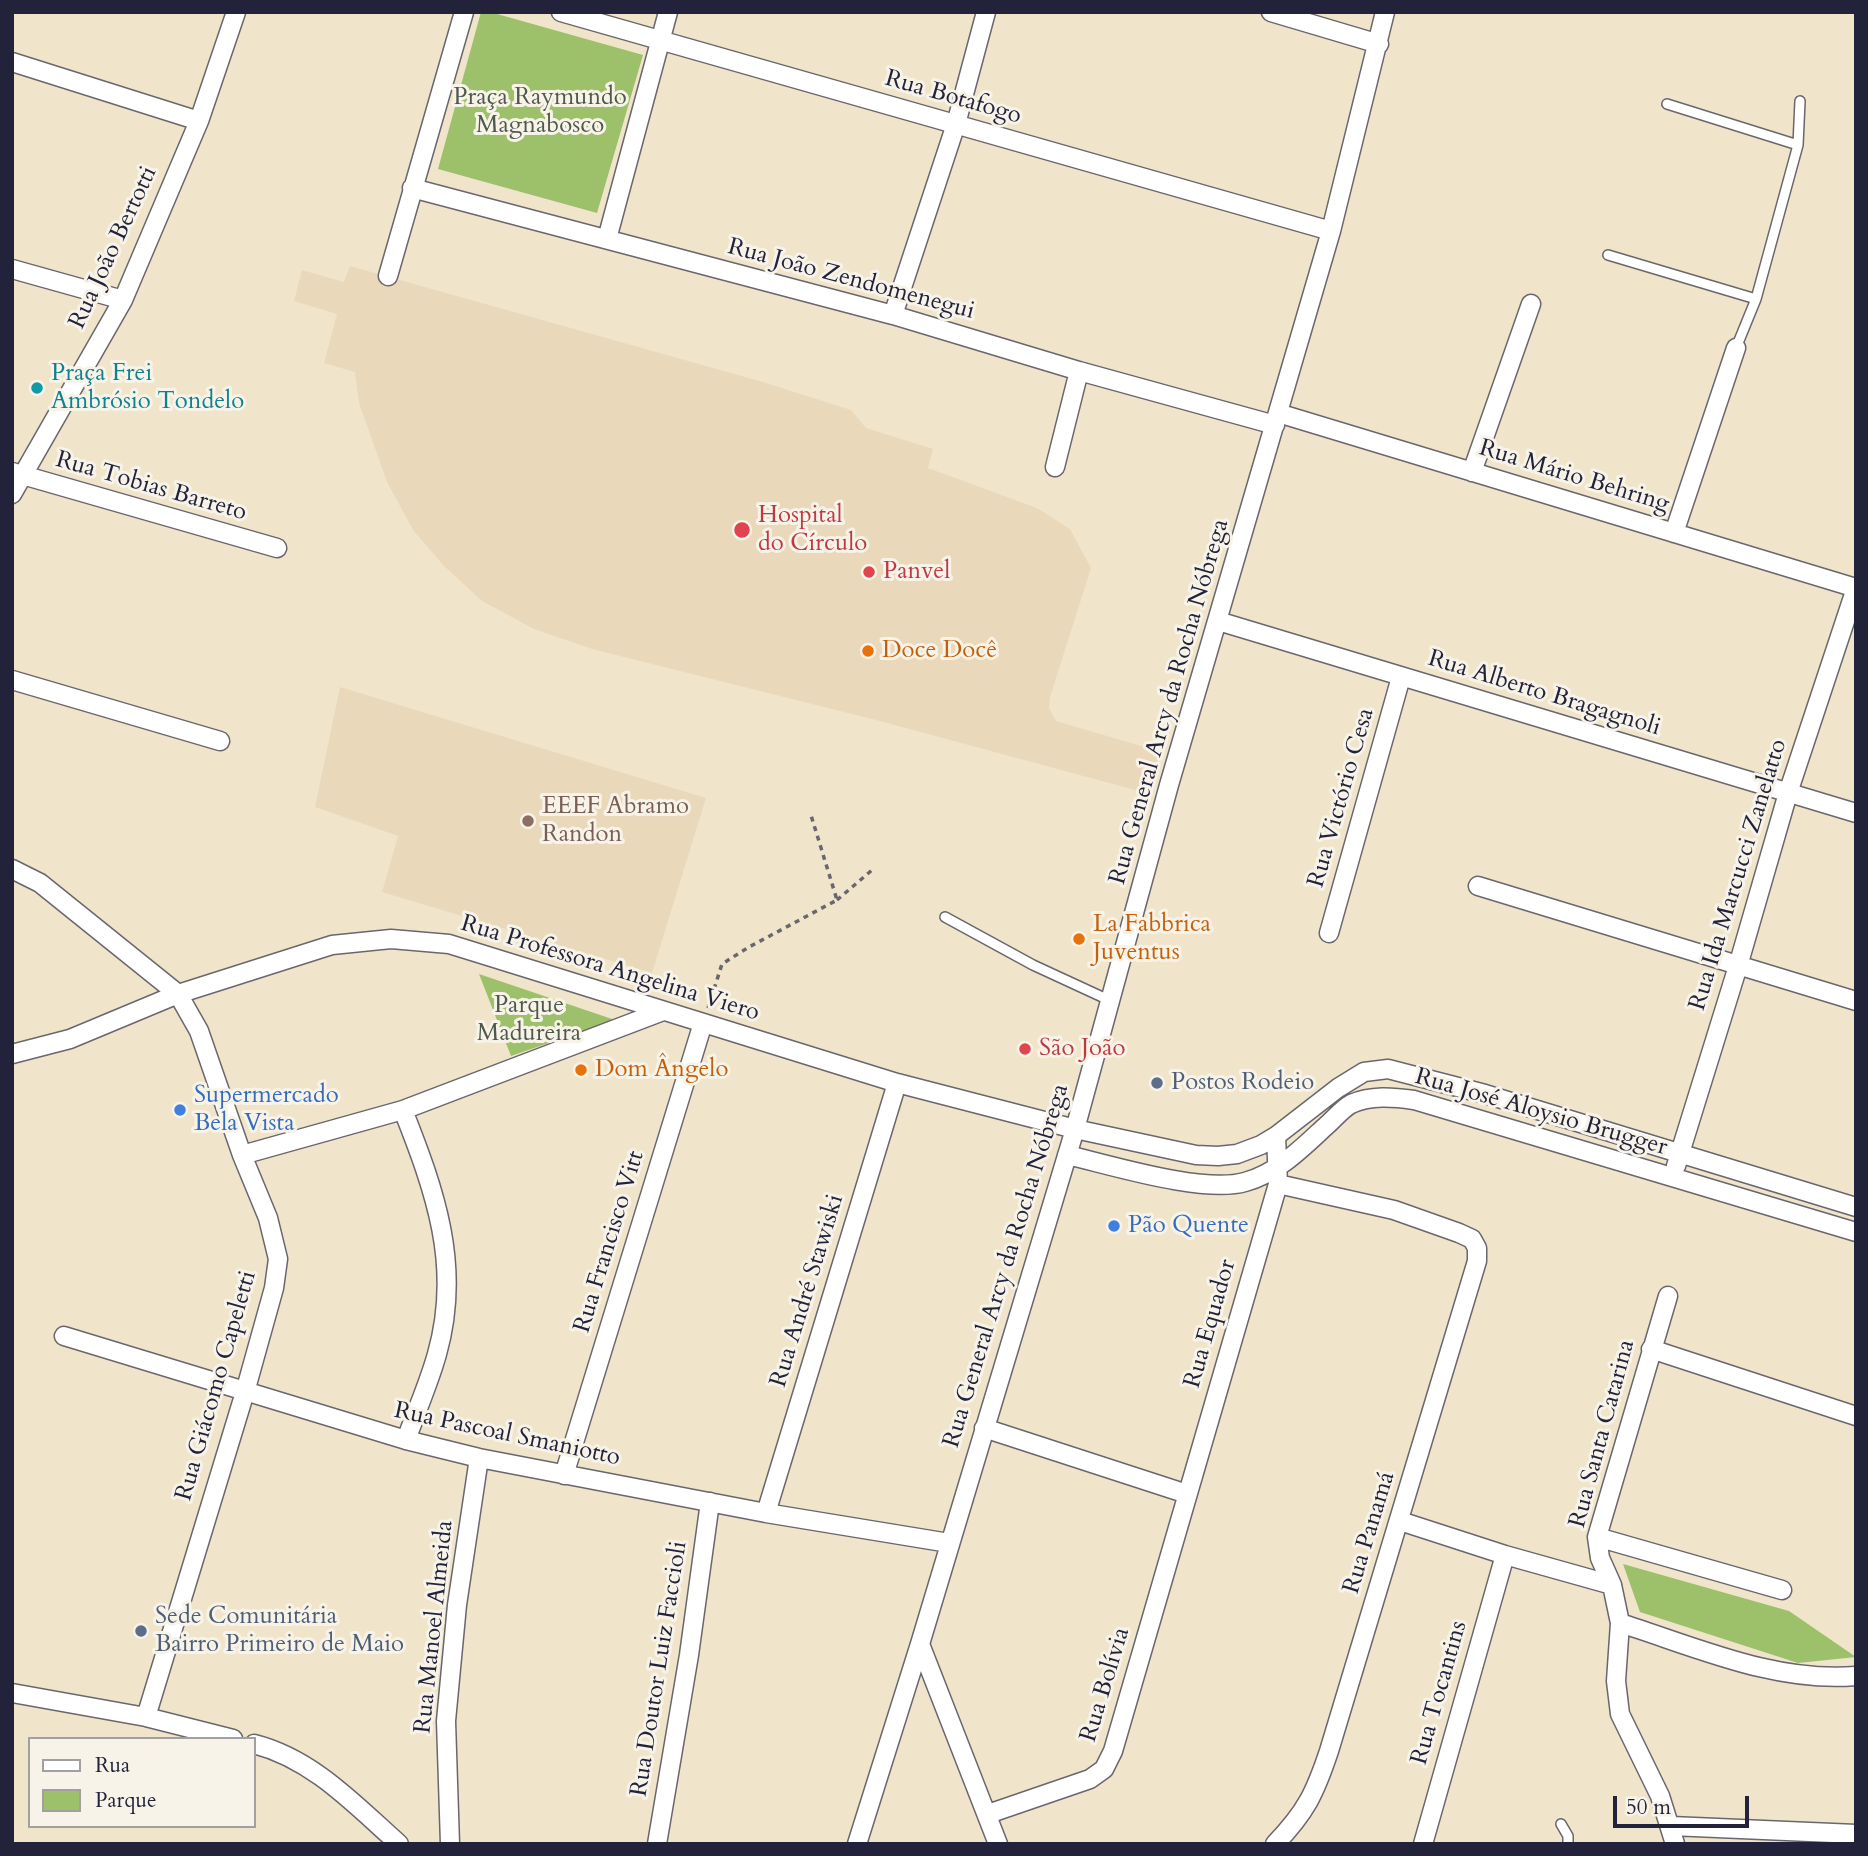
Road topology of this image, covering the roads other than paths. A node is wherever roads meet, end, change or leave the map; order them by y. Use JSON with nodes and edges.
{"nodes":[{"id":1,"x":236,"y":12,"type":"edge"},
{"id":2,"x":464,"y":12,"type":"edge"},
{"id":3,"x":561,"y":12,"type":"edge"},
{"id":4,"x":668,"y":12,"type":"edge"},
{"id":5,"x":986,"y":12,"type":"edge"},
{"id":6,"x":1271,"y":12,"type":"edge"},
{"id":7,"x":1385,"y":12,"type":"edge"},
{"id":8,"x":661,"y":41,"type":"junction"},
{"id":9,"x":1379,"y":44,"type":"junction"},
{"id":10,"x":12,"y":62,"type":"edge"},
{"id":11,"x":1800,"y":101,"type":"dead end"},
{"id":12,"x":1667,"y":104,"type":"dead end"},
{"id":13,"x":199,"y":121,"type":"junction"},
{"id":14,"x":956,"y":124,"type":"junction"},
{"id":15,"x":1798,"y":145,"type":"junction"},
{"id":16,"x":412,"y":188,"type":"junction"},
{"id":17,"x":1331,"y":231,"type":"junction"},
{"id":18,"x":607,"y":239,"type":"junction"},
{"id":19,"x":1608,"y":255,"type":"dead end"},
{"id":20,"x":12,"y":269,"type":"edge"},
{"id":21,"x":388,"y":276,"type":"dead end"},
{"id":22,"x":1756,"y":299,"type":"junction"},
{"id":23,"x":123,"y":300,"type":"junction"},
{"id":24,"x":1531,"y":304,"type":"dead end"},
{"id":25,"x":893,"y":315,"type":"junction"},
{"id":26,"x":1737,"y":348,"type":"joint"},
{"id":27,"x":1079,"y":371,"type":"junction"},
{"id":28,"x":1277,"y":419,"type":"junction"},
{"id":29,"x":1055,"y":467,"type":"dead end"},
{"id":30,"x":1472,"y":472,"type":"junction"},
{"id":31,"x":17,"y":474,"type":"edge"},
{"id":32,"x":12,"y":494,"type":"edge"},
{"id":33,"x":1674,"y":533,"type":"junction"},
{"id":34,"x":277,"y":548,"type":"dead end"},
{"id":35,"x":1856,"y":588,"type":"edge"},
{"id":36,"x":1218,"y":621,"type":"junction"},
{"id":37,"x":1401,"y":677,"type":"junction"},
{"id":38,"x":12,"y":680,"type":"edge"},
{"id":39,"x":220,"y":741,"type":"dead end"},
{"id":40,"x":1788,"y":793,"type":"junction"},
{"id":41,"x":1856,"y":813,"type":"edge"},
{"id":42,"x":12,"y":869,"type":"edge"},
{"id":43,"x":1478,"y":886,"type":"dead end"},
{"id":44,"x":945,"y":917,"type":"dead end"},
{"id":45,"x":1329,"y":933,"type":"dead end"},
{"id":46,"x":1738,"y":966,"type":"junction"},
{"id":47,"x":178,"y":994,"type":"junction"},
{"id":48,"x":1111,"y":1001,"type":"junction"},
{"id":49,"x":1856,"y":1001,"type":"edge"},
{"id":50,"x":663,"y":1011,"type":"junction"},
{"id":51,"x":704,"y":1023,"type":"junction"},
{"id":52,"x":12,"y":1054,"type":"edge"},
{"id":53,"x":1419,"y":1076,"type":"junction"},
{"id":54,"x":897,"y":1083,"type":"junction"},
{"id":55,"x":1338,"y":1088,"type":"junction"},
{"id":56,"x":1485,"y":1094,"type":"junction"},
{"id":57,"x":1414,"y":1100,"type":"junction"},
{"id":58,"x":1350,"y":1105,"type":"junction"},
{"id":59,"x":403,"y":1110,"type":"junction"},
{"id":60,"x":1476,"y":1118,"type":"junction"},
{"id":61,"x":1074,"y":1129,"type":"junction"},
{"id":62,"x":1276,"y":1136,"type":"junction"},
{"id":63,"x":1196,"y":1154,"type":"junction"},
{"id":64,"x":242,"y":1155,"type":"junction"},
{"id":65,"x":1067,"y":1155,"type":"junction"},
{"id":66,"x":1680,"y":1155,"type":"junction"},
{"id":67,"x":1278,"y":1176,"type":"junction"},
{"id":68,"x":1672,"y":1177,"type":"junction"},
{"id":69,"x":1194,"y":1184,"type":"junction"},
{"id":70,"x":1856,"y":1207,"type":"edge"},
{"id":71,"x":1856,"y":1232,"type":"edge"},
{"id":72,"x":1668,"y":1296,"type":"dead end"},
{"id":73,"x":64,"y":1336,"type":"dead end"},
{"id":74,"x":1651,"y":1349,"type":"junction"},
{"id":75,"x":245,"y":1392,"type":"junction"},
{"id":76,"x":1856,"y":1416,"type":"edge"},
{"id":77,"x":984,"y":1428,"type":"junction"},
{"id":78,"x":406,"y":1440,"type":"junction"},
{"id":79,"x":479,"y":1458,"type":"junction"},
{"id":80,"x":564,"y":1475,"type":"junction"},
{"id":81,"x":1187,"y":1494,"type":"junction"},
{"id":82,"x":710,"y":1502,"type":"junction"},
{"id":83,"x":766,"y":1513,"type":"junction"},
{"id":84,"x":1400,"y":1521,"type":"junction"},
{"id":85,"x":1597,"y":1536,"type":"junction"},
{"id":86,"x":949,"y":1544,"type":"junction"},
{"id":87,"x":1505,"y":1555,"type":"junction"},
{"id":88,"x":1612,"y":1585,"type":"junction"},
{"id":89,"x":1782,"y":1590,"type":"dead end"},
{"id":90,"x":1620,"y":1623,"type":"junction"},
{"id":91,"x":920,"y":1644,"type":"junction"},
{"id":92,"x":1856,"y":1676,"type":"edge"},
{"id":93,"x":12,"y":1693,"type":"edge"},
{"id":94,"x":146,"y":1717,"type":"junction"},
{"id":95,"x":194,"y":1734,"type":"edge"},
{"id":96,"x":217,"y":1737,"type":"edge"},
{"id":97,"x":256,"y":1745,"type":"edge"},
{"id":98,"x":988,"y":1814,"type":"junction"},
{"id":99,"x":1561,"y":1824,"type":"dead end"},
{"id":100,"x":1671,"y":1826,"type":"junction"},
{"id":101,"x":1856,"y":1833,"type":"edge"},
{"id":102,"x":399,"y":1844,"type":"edge"},
{"id":103,"x":450,"y":1844,"type":"edge"},
{"id":104,"x":657,"y":1844,"type":"edge"},
{"id":105,"x":857,"y":1844,"type":"edge"},
{"id":106,"x":998,"y":1844,"type":"edge"},
{"id":107,"x":1275,"y":1844,"type":"edge"},
{"id":108,"x":1423,"y":1844,"type":"edge"},
{"id":109,"x":1568,"y":1844,"type":"edge"},
{"id":110,"x":1675,"y":1844,"type":"edge"}],
"edges":[{"from":1,"to":13,"type":"street","name":"Rua João Bertotti"},
{"from":2,"to":16,"type":"street"},
{"from":3,"to":8,"type":"street","name":"Rua Botafogo"},
{"from":4,"to":8,"type":"street"},
{"from":5,"to":14,"type":"street"},
{"from":6,"to":9,"type":"street"},
{"from":7,"to":9,"type":"street","name":"Rua General Arcy da Rocha Nóbrega"},
{"from":8,"to":14,"type":"street","name":"Rua Botafogo"},
{"from":8,"to":18,"type":"street"},
{"from":9,"to":17,"type":"street","name":"Rua General Arcy da Rocha Nóbrega"},
{"from":10,"to":13,"type":"street"},
{"from":11,"to":15,"type":"lane"},
{"from":12,"to":15,"type":"lane"},
{"from":13,"to":23,"type":"street","name":"Rua João Bertotti"},
{"from":14,"to":17,"type":"street","name":"Rua Botafogo"},
{"from":14,"to":25,"type":"street"},
{"from":15,"to":22,"type":"lane"},
{"from":16,"to":18,"type":"street","name":"Rua João Zendomenegui"},
{"from":16,"to":21,"type":"street"},
{"from":17,"to":28,"type":"street","name":"Rua General Arcy da Rocha Nóbrega"},
{"from":18,"to":25,"type":"street","name":"Rua João Zendomenegui"},
{"from":19,"to":22,"type":"lane"},
{"from":20,"to":23,"type":"street"},
{"from":22,"to":26,"type":"lane"},
{"from":23,"to":31,"type":"street","name":"Rua João Bertotti"},
{"from":24,"to":30,"type":"street"},
{"from":25,"to":27,"type":"street","name":"Rua João Zendomenegui"},
{"from":26,"to":33,"type":"street"},
{"from":27,"to":28,"type":"street","name":"Rua João Zendomenegui"},
{"from":27,"to":29,"type":"street"},
{"from":28,"to":30,"type":"street","name":"Rua Mário Behring"},
{"from":28,"to":36,"type":"street","name":"Rua General Arcy da Rocha Nóbrega"},
{"from":30,"to":33,"type":"street","name":"Rua Mário Behring"},
{"from":31,"to":32,"type":"street","name":"Rua João Bertotti"},
{"from":31,"to":34,"type":"street","name":"Rua Tobias Barreto"},
{"from":33,"to":35,"type":"street","name":"Rua Mário Behring"},
{"from":35,"to":40,"type":"street","name":"Rua Ida Marcucci Zanelatto"},
{"from":36,"to":37,"type":"street","name":"Rua Alberto Bragagnoli"},
{"from":36,"to":48,"type":"street","name":"Rua General Arcy da Rocha Nóbrega"},
{"from":37,"to":40,"type":"street","name":"Rua Alberto Bragagnoli"},
{"from":37,"to":45,"type":"street","name":"Rua Victório Cesa"},
{"from":38,"to":39,"type":"street"},
{"from":40,"to":41,"type":"street","name":"Rua Alberto Bragagnoli"},
{"from":40,"to":46,"type":"street","name":"Rua Ida Marcucci Zanelatto"},
{"from":42,"to":47,"type":"street"},
{"from":43,"to":46,"type":"street"},
{"from":44,"to":48,"type":"lane"},
{"from":46,"to":49,"type":"street"},
{"from":46,"to":66,"type":"street","name":"Rua Ida Marcucci Zanelatto"},
{"from":47,"to":50,"type":"street","name":"Rua Professora Angelina Viero"},
{"from":47,"to":52,"type":"street","name":"Rua Professora Angelina Viero"},
{"from":47,"to":64,"type":"street","name":"Rua Giácomo Capeletti"},
{"from":48,"to":61,"type":"street","name":"Rua General Arcy da Rocha Nóbrega"},
{"from":50,"to":51,"type":"street","name":"Rua Professora Angelina Viero"},
{"from":50,"to":59,"type":"street"},
{"from":51,"to":54,"type":"street","name":"Rua Professora Angelina Viero"},
{"from":51,"to":80,"type":"street","name":"Rua Francisco Vitt"},
{"from":53,"to":55,"type":"street","name":"Rua José Aloysio Brugger"},
{"from":53,"to":56,"type":"street","name":"Rua José Aloysio Brugger"},
{"from":53,"to":57,"type":"street"},
{"from":54,"to":61,"type":"street","name":"Rua Professora Angelina Viero"},
{"from":54,"to":83,"type":"street","name":"Rua André Stawiski"},
{"from":55,"to":58,"type":"street"},
{"from":55,"to":62,"type":"street","name":"Rua José Aloysio Brugger"},
{"from":56,"to":60,"type":"street"},
{"from":56,"to":66,"type":"street","name":"Rua José Aloysio Brugger"},
{"from":57,"to":58,"type":"street","name":"Rua José Aloysio Brugger"},
{"from":57,"to":60,"type":"street","name":"Rua José Aloysio Brugger"},
{"from":58,"to":67,"type":"street","name":"Rua José Aloysio Brugger"},
{"from":59,"to":64,"type":"street"},
{"from":59,"to":78,"type":"street"},
{"from":60,"to":68,"type":"street","name":"Rua José Aloysio Brugger"},
{"from":61,"to":63,"type":"street","name":"Rua José Aloysio Brugger"},
{"from":61,"to":65,"type":"street","name":"Rua General Arcy da Rocha Nóbrega"},
{"from":62,"to":63,"type":"street","name":"Rua José Aloysio Brugger"},
{"from":62,"to":67,"type":"street"},
{"from":63,"to":69,"type":"street"},
{"from":64,"to":75,"type":"street","name":"Rua Giácomo Capeletti"},
{"from":65,"to":69,"type":"street","name":"Rua José Aloysio Brugger"},
{"from":65,"to":77,"type":"street","name":"Rua General Arcy da Rocha Nóbrega"},
{"from":66,"to":68,"type":"street","name":"Rua Ida Marcucci Zanelatto"},
{"from":66,"to":70,"type":"street","name":"Rua José Aloysio Brugger"},
{"from":67,"to":69,"type":"street","name":"Rua José Aloysio Brugger"},
{"from":67,"to":81,"type":"street","name":"Rua Equador"},
{"from":67,"to":84,"type":"street","name":"Rua Panamá"},
{"from":68,"to":71,"type":"street","name":"Rua José Aloysio Brugger"},
{"from":72,"to":74,"type":"street","name":"Rua Santa Catarina"},
{"from":73,"to":75,"type":"street","name":"Rua Pascoal Smaniotto"},
{"from":74,"to":76,"type":"street"},
{"from":74,"to":85,"type":"street","name":"Rua Santa Catarina"},
{"from":75,"to":78,"type":"street","name":"Rua Pascoal Smaniotto"},
{"from":75,"to":94,"type":"street","name":"Rua Giácomo Capeletti"},
{"from":77,"to":81,"type":"street"},
{"from":77,"to":86,"type":"street","name":"Rua General Arcy da Rocha Nóbrega"},
{"from":78,"to":79,"type":"street","name":"Rua Pascoal Smaniotto"},
{"from":79,"to":80,"type":"street","name":"Rua Pascoal Smaniotto"},
{"from":79,"to":103,"type":"street","name":"Rua Manoel Almeida"},
{"from":80,"to":82,"type":"street","name":"Rua Pascoal Smaniotto"},
{"from":81,"to":98,"type":"street","name":"Rua Bolívia"},
{"from":82,"to":83,"type":"street","name":"Rua Pascoal Smaniotto"},
{"from":82,"to":104,"type":"street","name":"Rua Doutor Luiz Faccioli"},
{"from":83,"to":86,"type":"street","name":"Rua Pascoal Smaniotto"},
{"from":84,"to":87,"type":"street"},
{"from":84,"to":107,"type":"street","name":"Rua Panamá"},
{"from":85,"to":88,"type":"street","name":"Rua Santa Catarina"},
{"from":85,"to":89,"type":"street"},
{"from":86,"to":91,"type":"street","name":"Rua General Arcy da Rocha Nóbrega"},
{"from":87,"to":88,"type":"street"},
{"from":87,"to":108,"type":"street","name":"Rua Tocantins"},
{"from":88,"to":90,"type":"street","name":"Rua Santa Catarina"},
{"from":90,"to":92,"type":"street"},
{"from":90,"to":100,"type":"street","name":"Rua Santa Catarina"},
{"from":91,"to":98,"type":"street"},
{"from":91,"to":105,"type":"street","name":"Rua General Arcy da Rocha Nóbrega"},
{"from":93,"to":94,"type":"street"},
{"from":94,"to":95,"type":"street"},
{"from":95,"to":96,"type":"street"},
{"from":97,"to":102,"type":"street"},
{"from":98,"to":106,"type":"street"},
{"from":99,"to":109,"type":"lane"},
{"from":100,"to":101,"type":"street"},
{"from":100,"to":110,"type":"street","name":"Rua Santa Catarina"}]}
